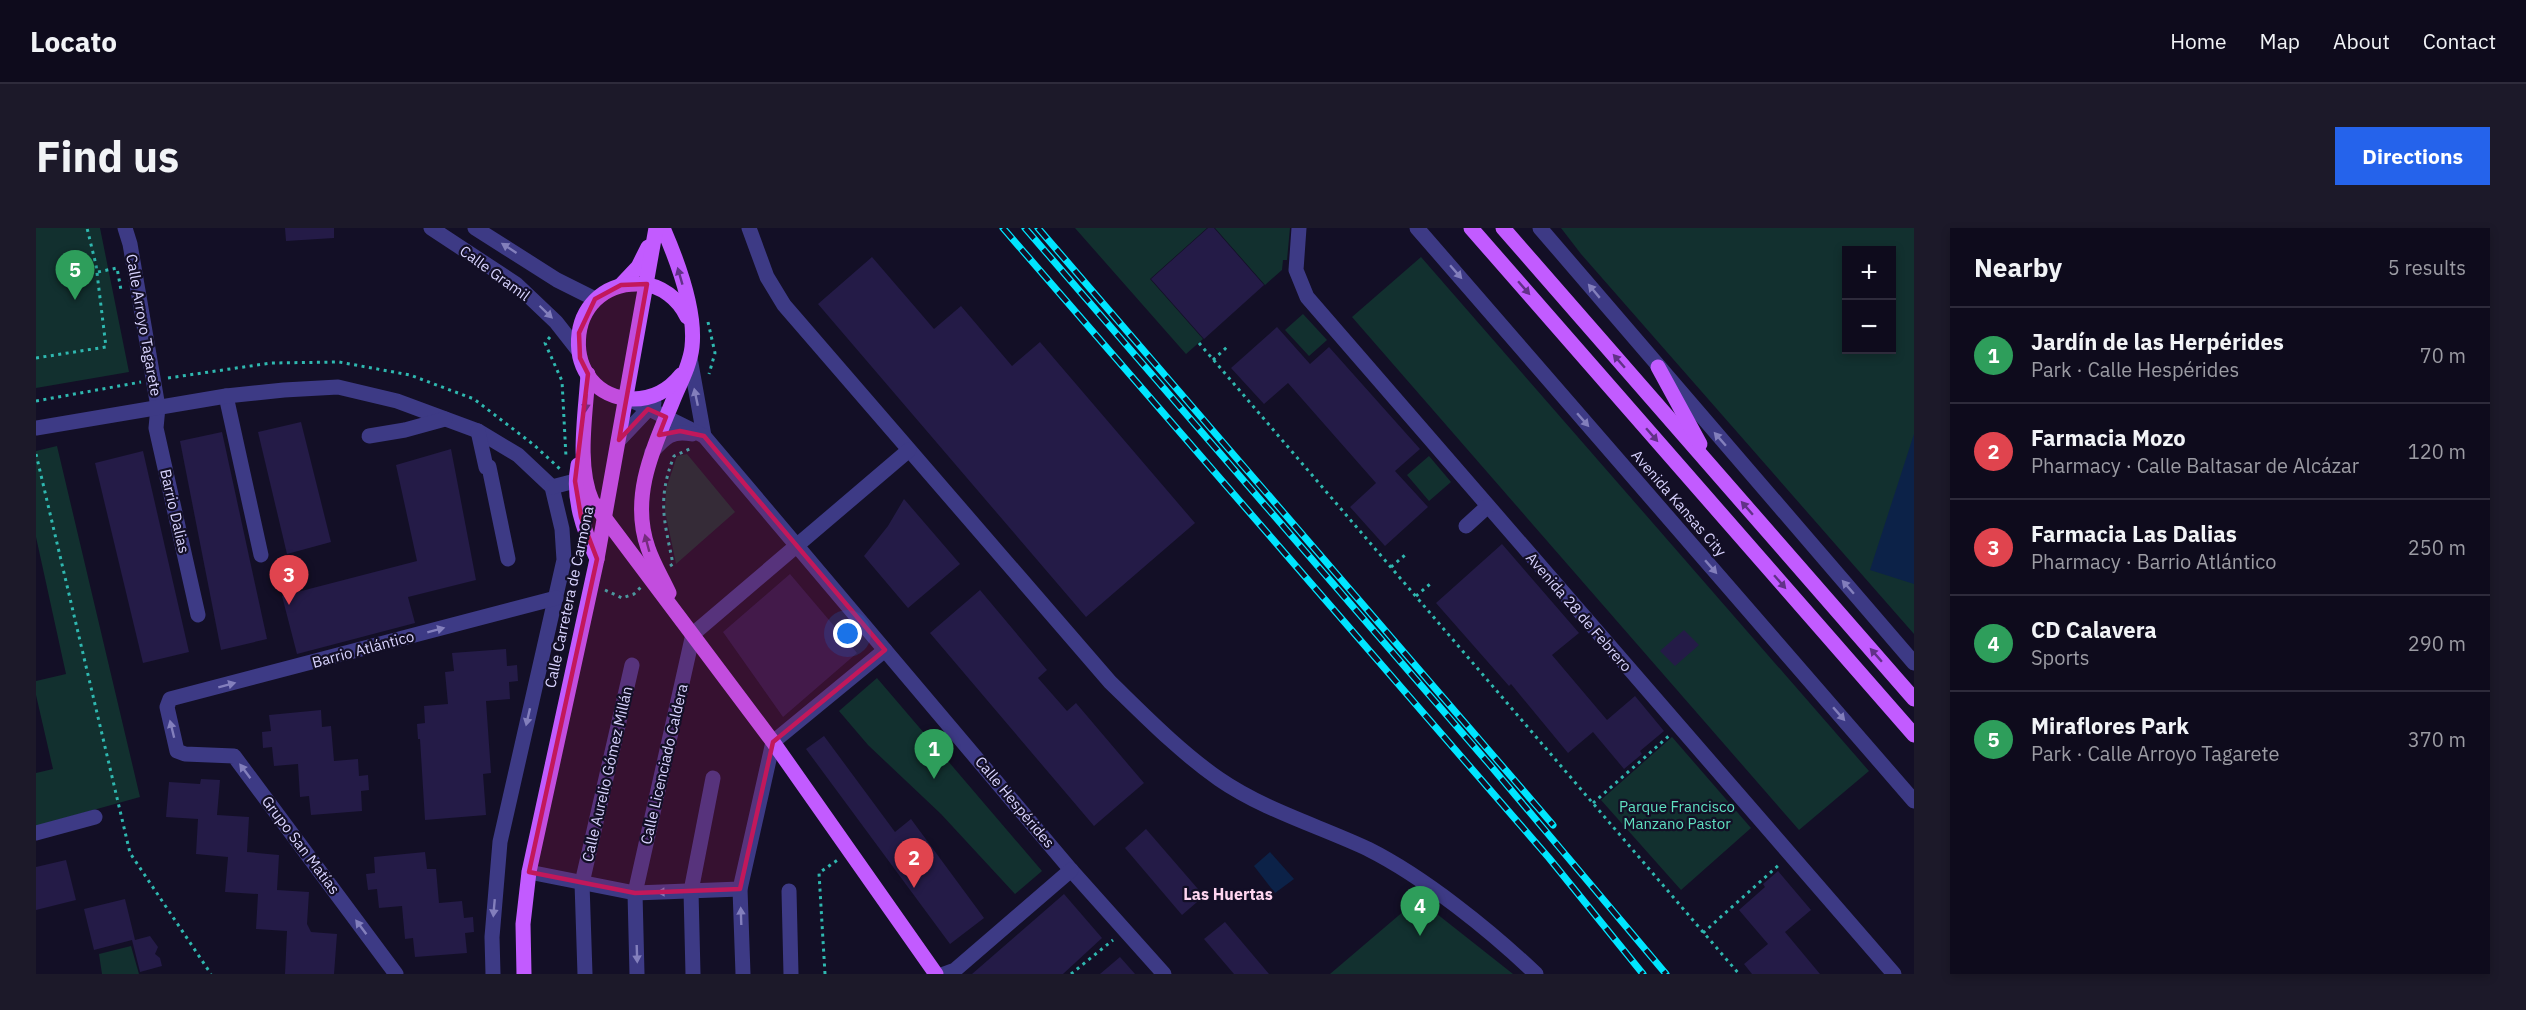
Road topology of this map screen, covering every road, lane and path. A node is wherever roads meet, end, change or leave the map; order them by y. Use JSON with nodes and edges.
{"nodes":[{"id":1,"x":87,"y":228,"type":"edge"},
{"id":2,"x":125,"y":228,"type":"edge"},
{"id":3,"x":136,"y":228,"type":"edge"},
{"id":4,"x":431,"y":228,"type":"edge"},
{"id":5,"x":475,"y":228,"type":"edge"},
{"id":6,"x":656,"y":228,"type":"edge"},
{"id":7,"x":663,"y":228,"type":"edge"},
{"id":8,"x":749,"y":228,"type":"edge"},
{"id":9,"x":1417,"y":228,"type":"edge"},
{"id":10,"x":1471,"y":228,"type":"edge"},
{"id":11,"x":1503,"y":228,"type":"edge"},
{"id":12,"x":1540,"y":228,"type":"edge"},
{"id":13,"x":1301,"y":231,"type":"edge"},
{"id":14,"x":130,"y":244,"type":"junction"},
{"id":15,"x":97,"y":272,"type":"junction"},
{"id":16,"x":647,"y":284,"type":"junction"},
{"id":17,"x":621,"y":285,"type":"junction"},
{"id":18,"x":122,"y":291,"type":"dead end"},
{"id":19,"x":596,"y":299,"type":"junction"},
{"id":20,"x":691,"y":326,"type":"junction"},
{"id":21,"x":550,"y":338,"type":"dead end"},
{"id":22,"x":1199,"y":343,"type":"dead end"},
{"id":23,"x":1227,"y":347,"type":"dead end"},
{"id":24,"x":578,"y":350,"type":"junction"},
{"id":25,"x":36,"y":358,"type":"edge"},
{"id":26,"x":690,"y":358,"type":"junction"},
{"id":27,"x":1213,"y":360,"type":"junction"},
{"id":28,"x":1658,"y":367,"type":"junction"},
{"id":29,"x":137,"y":371,"type":"dead end"},
{"id":30,"x":588,"y":374,"type":"junction"},
{"id":31,"x":140,"y":383,"type":"dead end"},
{"id":32,"x":665,"y":391,"type":"junction"},
{"id":33,"x":226,"y":396,"type":"junction"},
{"id":34,"x":627,"y":398,"type":"junction"},
{"id":35,"x":158,"y":407,"type":"junction"},
{"id":36,"x":648,"y":409,"type":"junction"},
{"id":37,"x":666,"y":417,"type":"junction"},
{"id":38,"x":445,"y":419,"type":"junction"},
{"id":39,"x":36,"y":428,"type":"edge"},
{"id":40,"x":478,"y":431,"type":"junction"},
{"id":41,"x":584,"y":432,"type":"junction"},
{"id":42,"x":369,"y":436,"type":"dead end"},
{"id":43,"x":704,"y":436,"type":"junction"},
{"id":44,"x":619,"y":440,"type":"junction"},
{"id":45,"x":690,"y":450,"type":"dead end"},
{"id":46,"x":909,"y":450,"type":"junction"},
{"id":47,"x":652,"y":452,"type":"junction"},
{"id":48,"x":36,"y":454,"type":"edge"},
{"id":49,"x":1715,"y":470,"type":"junction"},
{"id":50,"x":571,"y":474,"type":"junction"},
{"id":51,"x":552,"y":487,"type":"junction"},
{"id":52,"x":1488,"y":506,"type":"junction"},
{"id":53,"x":605,"y":518,"type":"junction"},
{"id":54,"x":1466,"y":526,"type":"dead end"},
{"id":55,"x":798,"y":546,"type":"junction"},
{"id":56,"x":261,"y":555,"type":"dead end"},
{"id":57,"x":1405,"y":555,"type":"dead end"},
{"id":58,"x":508,"y":559,"type":"dead end"},
{"id":59,"x":597,"y":559,"type":"junction"},
{"id":60,"x":1391,"y":567,"type":"junction"},
{"id":61,"x":668,"y":568,"type":"dead end"},
{"id":62,"x":1430,"y":584,"type":"dead end"},
{"id":63,"x":642,"y":586,"type":"dead end"},
{"id":64,"x":605,"y":590,"type":"dead end"},
{"id":65,"x":1416,"y":596,"type":"junction"},
{"id":66,"x":556,"y":598,"type":"junction"},
{"id":67,"x":198,"y":615,"type":"dead end"},
{"id":68,"x":679,"y":615,"type":"junction"},
{"id":69,"x":693,"y":634,"type":"junction"},
{"id":70,"x":885,"y":650,"type":"junction"},
{"id":71,"x":1914,"y":663,"type":"edge"},
{"id":72,"x":632,"y":664,"type":"dead end"},
{"id":73,"x":1914,"y":699,"type":"edge"},
{"id":74,"x":1680,"y":727,"type":"junction"},
{"id":75,"x":1914,"y":735,"type":"edge"},
{"id":76,"x":773,"y":742,"type":"junction"},
{"id":77,"x":185,"y":753,"type":"joint"},
{"id":78,"x":713,"y":778,"type":"dead end"},
{"id":79,"x":1914,"y":801,"type":"edge"},
{"id":80,"x":1593,"y":803,"type":"junction"},
{"id":81,"x":95,"y":817,"type":"dead end"},
{"id":82,"x":36,"y":833,"type":"edge"},
{"id":83,"x":850,"y":851,"type":"junction"},
{"id":84,"x":1791,"y":855,"type":"junction"},
{"id":85,"x":1071,"y":870,"type":"junction"},
{"id":86,"x":529,"y":872,"type":"junction"},
{"id":87,"x":582,"y":883,"type":"junction"},
{"id":88,"x":740,"y":890,"type":"junction"},
{"id":89,"x":691,"y":891,"type":"junction"},
{"id":90,"x":789,"y":891,"type":"dead end"},
{"id":91,"x":635,"y":893,"type":"junction"},
{"id":92,"x":1124,"y":931,"type":"junction"},
{"id":93,"x":1703,"y":933,"type":"junction"},
{"id":94,"x":211,"y":974,"type":"edge"},
{"id":95,"x":396,"y":974,"type":"edge"},
{"id":96,"x":493,"y":974,"type":"edge"},
{"id":97,"x":524,"y":974,"type":"edge"},
{"id":98,"x":585,"y":974,"type":"edge"},
{"id":99,"x":637,"y":974,"type":"edge"},
{"id":100,"x":693,"y":974,"type":"edge"},
{"id":101,"x":742,"y":974,"type":"edge"},
{"id":102,"x":791,"y":974,"type":"edge"},
{"id":103,"x":825,"y":974,"type":"edge"},
{"id":104,"x":936,"y":974,"type":"edge"},
{"id":105,"x":944,"y":974,"type":"edge"},
{"id":106,"x":1071,"y":974,"type":"edge"},
{"id":107,"x":1164,"y":974,"type":"edge"},
{"id":108,"x":1536,"y":974,"type":"edge"},
{"id":109,"x":1739,"y":974,"type":"edge"},
{"id":110,"x":1894,"y":974,"type":"edge"}],
"edges":[{"from":1,"to":15,"type":"path"},
{"from":2,"to":14,"type":"street","name":"Calle Arroyo Tagarete"},
{"from":3,"to":14,"type":"street","name":"Calle Arroyo Tagarete"},
{"from":4,"to":24,"type":"street","name":"Calle Gramil","one_way":true},
{"from":19,"to":5,"type":"street","name":"Calle Gramil","one_way":true},
{"from":6,"to":16,"type":"main road","name":"Calle Carretera de Carmona"},
{"from":6,"to":17,"type":"main road"},
{"from":20,"to":7,"type":"main road","one_way":true},
{"from":8,"to":46,"type":"street"},
{"from":9,"to":79,"type":"street","name":"Avenida Kansas City","one_way":true},
{"from":10,"to":75,"type":"main road","name":"Avenida Kansas City","one_way":true},
{"from":49,"to":11,"type":"main road","one_way":true},
{"from":28,"to":12,"type":"street","one_way":true},
{"from":13,"to":52,"type":"street","name":"Avenida 28 de Febrero"},
{"from":14,"to":35,"type":"street","name":"Calle Arroyo Tagarete"},
{"from":15,"to":18,"type":"path"},
{"from":15,"to":25,"type":"path"},
{"from":16,"to":17,"type":"main road"},
{"from":16,"to":20,"type":"main road"},
{"from":16,"to":34,"type":"main road","name":"Calle Carretera de Carmona"},
{"from":17,"to":19,"type":"main road"},
{"from":19,"to":24,"type":"main road"},
{"from":20,"to":26,"type":"main road"},
{"from":21,"to":50,"type":"path"},
{"from":22,"to":27,"type":"path"},
{"from":23,"to":27,"type":"path"},
{"from":24,"to":30,"type":"main road"},
{"from":26,"to":32,"type":"main road"},
{"from":26,"to":37,"type":"main road"},
{"from":43,"to":26,"type":"street","one_way":true},
{"from":27,"to":60,"type":"path"},
{"from":28,"to":49,"type":"main road"},
{"from":71,"to":28,"type":"street","one_way":true},
{"from":29,"to":31,"type":"path"},
{"from":30,"to":34,"type":"main road"},
{"from":30,"to":41,"type":"main road","one_way":true},
{"from":32,"to":34,"type":"main road"},
{"from":32,"to":36,"type":"street"},
{"from":33,"to":35,"type":"street"},
{"from":33,"to":38,"type":"street"},
{"from":33,"to":56,"type":"street"},
{"from":34,"to":36,"type":"street"},
{"from":34,"to":44,"type":"main road","name":"Calle Carretera de Carmona"},
{"from":35,"to":39,"type":"street"},
{"from":35,"to":67,"type":"street","name":"Barrio Dalias"},
{"from":36,"to":37,"type":"street"},
{"from":36,"to":44,"type":"street"},
{"from":37,"to":43,"type":"street"},
{"from":37,"to":47,"type":"main road"},
{"from":38,"to":40,"type":"street"},
{"from":38,"to":42,"type":"street"},
{"from":40,"to":51,"type":"street"},
{"from":40,"to":58,"type":"street"},
{"from":41,"to":50,"type":"main road"},
{"from":41,"to":53,"type":"main road"},
{"from":43,"to":47,"type":"street"},
{"from":43,"to":55,"type":"street","name":"Calle Hespérides"},
{"from":44,"to":53,"type":"main road","name":"Calle Carretera de Carmona"},
{"from":45,"to":61,"type":"path"},
{"from":46,"to":55,"type":"street"},
{"from":46,"to":108,"type":"street"},
{"from":68,"to":47,"type":"main road","one_way":true},
{"from":48,"to":94,"type":"path"},
{"from":73,"to":49,"type":"main road","one_way":true},
{"from":50,"to":51,"type":"street"},
{"from":50,"to":59,"type":"main road"},
{"from":51,"to":66,"type":"street"},
{"from":52,"to":54,"type":"street"},
{"from":52,"to":74,"type":"street","name":"Avenida 28 de Febrero"},
{"from":53,"to":59,"type":"main road","name":"Calle Carretera de Carmona"},
{"from":53,"to":68,"type":"main road"},
{"from":55,"to":69,"type":"street"},
{"from":55,"to":70,"type":"street","name":"Calle Hespérides"},
{"from":57,"to":60,"type":"path"},
{"from":59,"to":86,"type":"main road","name":"Calle Carretera de Carmona"},
{"from":60,"to":65,"type":"path"},
{"from":62,"to":65,"type":"path"},
{"from":63,"to":64,"type":"path"},
{"from":65,"to":80,"type":"path"},
{"from":77,"to":66,"type":"street","name":"Barrio Atlántico","one_way":true},
{"from":66,"to":96,"type":"street","one_way":true},
{"from":68,"to":69,"type":"main road"},
{"from":69,"to":76,"type":"main road"},
{"from":69,"to":91,"type":"street","name":"Calle Licenciado Caldera"},
{"from":70,"to":76,"type":"street"},
{"from":70,"to":85,"type":"street","name":"Calle Hespérides"},
{"from":72,"to":87,"type":"street","name":"Calle Aurelio Gómez Millán"},
{"from":74,"to":80,"type":"path"},
{"from":74,"to":84,"type":"street","name":"Avenida 28 de Febrero"},
{"from":76,"to":83,"type":"main road"},
{"from":76,"to":88,"type":"street"},
{"from":95,"to":77,"type":"street","name":"Grupo San Matías","one_way":true},
{"from":78,"to":89,"type":"street"},
{"from":80,"to":93,"type":"path"},
{"from":81,"to":82,"type":"street"},
{"from":83,"to":103,"type":"path"},
{"from":83,"to":104,"type":"main road"},
{"from":84,"to":93,"type":"path"},
{"from":84,"to":110,"type":"street","name":"Avenida 28 de Febrero"},
{"from":85,"to":92,"type":"street","name":"Calle Hespérides"},
{"from":85,"to":105,"type":"street"},
{"from":86,"to":87,"type":"street"},
{"from":86,"to":97,"type":"main road","name":"Calle Carretera de Carmona"},
{"from":87,"to":91,"type":"street"},
{"from":87,"to":98,"type":"street","name":"Calle Aurelio Gómez Millán"},
{"from":88,"to":89,"type":"street"},
{"from":101,"to":88,"type":"street","one_way":true},
{"from":89,"to":91,"type":"street","one_way":true},
{"from":89,"to":100,"type":"street"},
{"from":90,"to":102,"type":"street"},
{"from":91,"to":99,"type":"street","name":"Calle Licenciado Caldera","one_way":true},
{"from":92,"to":106,"type":"path"},
{"from":92,"to":107,"type":"street","name":"Calle Hespérides"},
{"from":93,"to":109,"type":"path"}]}
